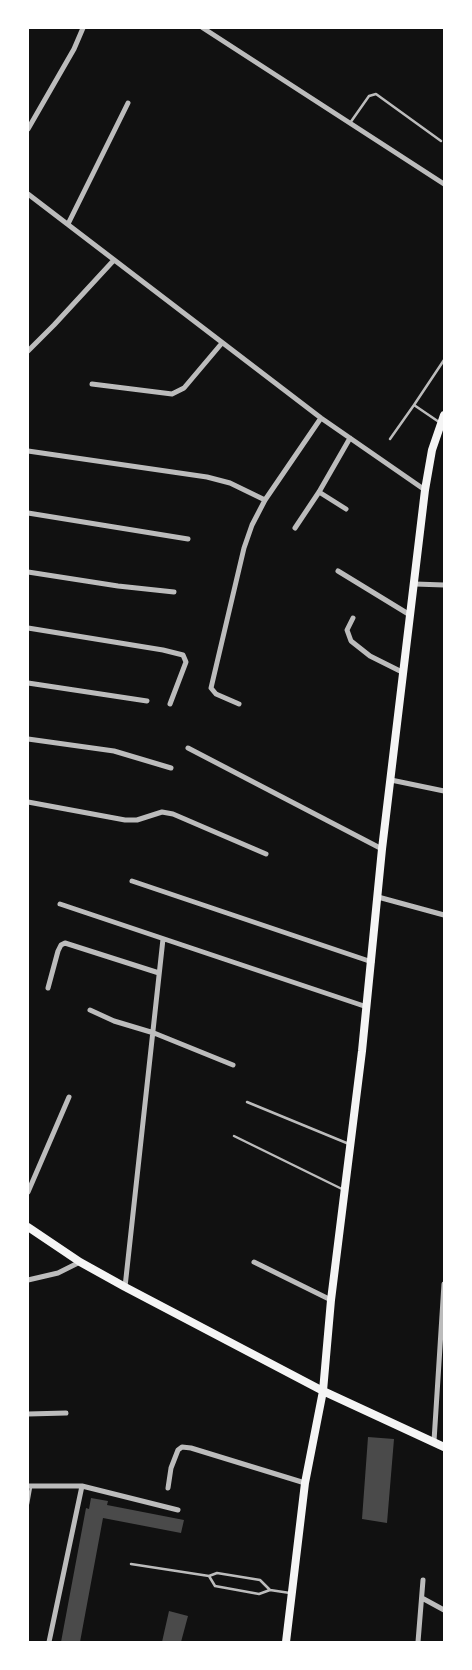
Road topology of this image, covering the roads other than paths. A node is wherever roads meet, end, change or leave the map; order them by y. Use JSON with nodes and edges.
{"nodes":[{"id":1,"x":83,"y":28,"type":"edge"},
{"id":2,"x":203,"y":28,"type":"edge"},
{"id":3,"x":128,"y":102,"type":"dead end"},
{"id":4,"x":349,"y":124,"type":"junction"},
{"id":5,"x":28,"y":130,"type":"edge"},
{"id":6,"x":441,"y":140,"type":"dead end"},
{"id":7,"x":444,"y":184,"type":"edge"},
{"id":8,"x":28,"y":194,"type":"edge"},
{"id":9,"x":68,"y":224,"type":"junction"},
{"id":10,"x":114,"y":260,"type":"junction"},
{"id":11,"x":222,"y":343,"type":"junction"},
{"id":12,"x":28,"y":351,"type":"edge"},
{"id":13,"x":444,"y":360,"type":"edge"},
{"id":14,"x":92,"y":384,"type":"dead end"},
{"id":15,"x":414,"y":405,"type":"junction"},
{"id":16,"x":321,"y":418,"type":"junction"},
{"id":17,"x":443,"y":419,"type":"edge"},
{"id":18,"x":350,"y":438,"type":"junction"},
{"id":19,"x":390,"y":439,"type":"dead end"},
{"id":20,"x":28,"y":451,"type":"edge"},
{"id":21,"x":425,"y":490,"type":"junction"},
{"id":22,"x":319,"y":492,"type":"junction"},
{"id":23,"x":265,"y":500,"type":"junction"},
{"id":24,"x":346,"y":509,"type":"dead end"},
{"id":25,"x":28,"y":513,"type":"edge"},
{"id":26,"x":295,"y":528,"type":"dead end"},
{"id":27,"x":188,"y":539,"type":"dead end"},
{"id":28,"x":338,"y":570,"type":"dead end"},
{"id":29,"x":28,"y":572,"type":"edge"},
{"id":30,"x":415,"y":584,"type":"junction"},
{"id":31,"x":444,"y":585,"type":"edge"},
{"id":32,"x":174,"y":592,"type":"dead end"},
{"id":33,"x":410,"y":615,"type":"junction"},
{"id":34,"x":354,"y":618,"type":"dead end"},
{"id":35,"x":28,"y":628,"type":"edge"},
{"id":36,"x":404,"y":673,"type":"junction"},
{"id":37,"x":28,"y":683,"type":"edge"},
{"id":38,"x":147,"y":701,"type":"dead end"},
{"id":39,"x":170,"y":704,"type":"dead end"},
{"id":40,"x":239,"y":704,"type":"dead end"},
{"id":41,"x":28,"y":739,"type":"edge"},
{"id":42,"x":188,"y":748,"type":"dead end"},
{"id":43,"x":171,"y":768,"type":"dead end"},
{"id":44,"x":391,"y":780,"type":"junction"},
{"id":45,"x":444,"y":791,"type":"edge"},
{"id":46,"x":28,"y":802,"type":"edge"},
{"id":47,"x":382,"y":849,"type":"junction"},
{"id":48,"x":266,"y":854,"type":"dead end"},
{"id":49,"x":132,"y":881,"type":"dead end"},
{"id":50,"x":378,"y":897,"type":"junction"},
{"id":51,"x":60,"y":904,"type":"dead end"},
{"id":52,"x":444,"y":915,"type":"edge"},
{"id":53,"x":163,"y":939,"type":"junction"},
{"id":54,"x":372,"y":962,"type":"junction"},
{"id":55,"x":159,"y":973,"type":"junction"},
{"id":56,"x":48,"y":988,"type":"dead end"},
{"id":57,"x":367,"y":1007,"type":"junction"},
{"id":58,"x":90,"y":1010,"type":"dead end"},
{"id":59,"x":154,"y":1032,"type":"junction"},
{"id":60,"x":233,"y":1065,"type":"dead end"},
{"id":61,"x":69,"y":1097,"type":"dead end"},
{"id":62,"x":247,"y":1102,"type":"dead end"},
{"id":63,"x":234,"y":1136,"type":"dead end"},
{"id":64,"x":351,"y":1144,"type":"junction"},
{"id":65,"x":345,"y":1190,"type":"junction"},
{"id":66,"x":28,"y":1192,"type":"edge"},
{"id":67,"x":28,"y":1227,"type":"edge"},
{"id":68,"x":80,"y":1262,"type":"junction"},
{"id":69,"x":254,"y":1262,"type":"dead end"},
{"id":70,"x":28,"y":1280,"type":"edge"},
{"id":71,"x":444,"y":1284,"type":"edge"},
{"id":72,"x":125,"y":1287,"type":"junction"},
{"id":73,"x":331,"y":1300,"type":"junction"},
{"id":74,"x":442,"y":1349,"type":"edge"},
{"id":75,"x":323,"y":1391,"type":"junction"},
{"id":76,"x":28,"y":1414,"type":"edge"},
{"id":77,"x":66,"y":1414,"type":"dead end"},
{"id":78,"x":434,"y":1441,"type":"junction"},
{"id":79,"x":444,"y":1446,"type":"edge"},
{"id":80,"x":305,"y":1484,"type":"junction"},
{"id":81,"x":29,"y":1486,"type":"edge"},
{"id":82,"x":82,"y":1486,"type":"junction"},
{"id":83,"x":168,"y":1488,"type":"dead end"},
{"id":84,"x":28,"y":1504,"type":"edge"},
{"id":85,"x":178,"y":1510,"type":"dead end"},
{"id":86,"x":131,"y":1564,"type":"dead end"},
{"id":87,"x":209,"y":1576,"type":"junction"},
{"id":88,"x":423,"y":1580,"type":"dead end"},
{"id":89,"x":270,"y":1590,"type":"junction"},
{"id":90,"x":292,"y":1593,"type":"junction"},
{"id":91,"x":422,"y":1598,"type":"junction"},
{"id":92,"x":444,"y":1610,"type":"edge"},
{"id":93,"x":49,"y":1642,"type":"edge"},
{"id":94,"x":286,"y":1642,"type":"edge"},
{"id":95,"x":418,"y":1642,"type":"edge"}],
"edges":[{"from":1,"to":5,"type":"street"},
{"from":2,"to":4,"type":"street"},
{"from":3,"to":9,"type":"street"},
{"from":4,"to":6,"type":"lane"},
{"from":4,"to":7,"type":"street"},
{"from":8,"to":9,"type":"street"},
{"from":9,"to":10,"type":"street"},
{"from":10,"to":11,"type":"street"},
{"from":10,"to":12,"type":"street"},
{"from":11,"to":14,"type":"street"},
{"from":11,"to":16,"type":"street"},
{"from":13,"to":15,"type":"lane"},
{"from":15,"to":17,"type":"lane"},
{"from":15,"to":19,"type":"lane"},
{"from":16,"to":18,"type":"street"},
{"from":16,"to":23,"type":"street"},
{"from":17,"to":21,"type":"main road"},
{"from":18,"to":21,"type":"street"},
{"from":18,"to":22,"type":"street"},
{"from":20,"to":23,"type":"street"},
{"from":21,"to":30,"type":"main road"},
{"from":22,"to":24,"type":"street"},
{"from":22,"to":26,"type":"street"},
{"from":23,"to":40,"type":"street"},
{"from":25,"to":27,"type":"street"},
{"from":28,"to":33,"type":"street"},
{"from":29,"to":32,"type":"street"},
{"from":30,"to":31,"type":"street"},
{"from":30,"to":33,"type":"main road"},
{"from":33,"to":36,"type":"main road"},
{"from":34,"to":36,"type":"street"},
{"from":35,"to":39,"type":"street"},
{"from":36,"to":44,"type":"main road"},
{"from":37,"to":38,"type":"street"},
{"from":41,"to":43,"type":"street"},
{"from":42,"to":47,"type":"street"},
{"from":44,"to":45,"type":"street"},
{"from":44,"to":47,"type":"main road"},
{"from":46,"to":48,"type":"street"},
{"from":47,"to":50,"type":"main road"},
{"from":49,"to":54,"type":"street"},
{"from":50,"to":52,"type":"street"},
{"from":50,"to":54,"type":"main road"},
{"from":51,"to":53,"type":"street"},
{"from":53,"to":55,"type":"street"},
{"from":53,"to":57,"type":"street"},
{"from":54,"to":57,"type":"main road"},
{"from":55,"to":56,"type":"street"},
{"from":55,"to":59,"type":"street"},
{"from":57,"to":64,"type":"main road"},
{"from":58,"to":59,"type":"street"},
{"from":59,"to":60,"type":"street"},
{"from":59,"to":72,"type":"street"},
{"from":61,"to":66,"type":"street"},
{"from":62,"to":64,"type":"lane"},
{"from":63,"to":65,"type":"lane"},
{"from":64,"to":65,"type":"main road"},
{"from":65,"to":73,"type":"main road"},
{"from":67,"to":68,"type":"main road"},
{"from":68,"to":70,"type":"street"},
{"from":68,"to":72,"type":"main road"},
{"from":69,"to":73,"type":"street"},
{"from":71,"to":74,"type":"street"},
{"from":72,"to":75,"type":"main road"},
{"from":73,"to":75,"type":"main road"},
{"from":74,"to":78,"type":"street"},
{"from":75,"to":78,"type":"main road"},
{"from":75,"to":80,"type":"main road"},
{"from":76,"to":77,"type":"street"},
{"from":78,"to":79,"type":"main road"},
{"from":80,"to":83,"type":"street"},
{"from":80,"to":90,"type":"main road"},
{"from":81,"to":82,"type":"street"},
{"from":81,"to":84,"type":"lane"},
{"from":82,"to":85,"type":"street"},
{"from":82,"to":93,"type":"street"},
{"from":86,"to":87,"type":"lane"},
{"from":87,"to":89,"type":"lane"},
{"from":87,"to":89,"type":"lane"},
{"from":88,"to":91,"type":"street"},
{"from":89,"to":90,"type":"lane"},
{"from":90,"to":94,"type":"main road"},
{"from":91,"to":92,"type":"street"},
{"from":91,"to":95,"type":"street"}]}
